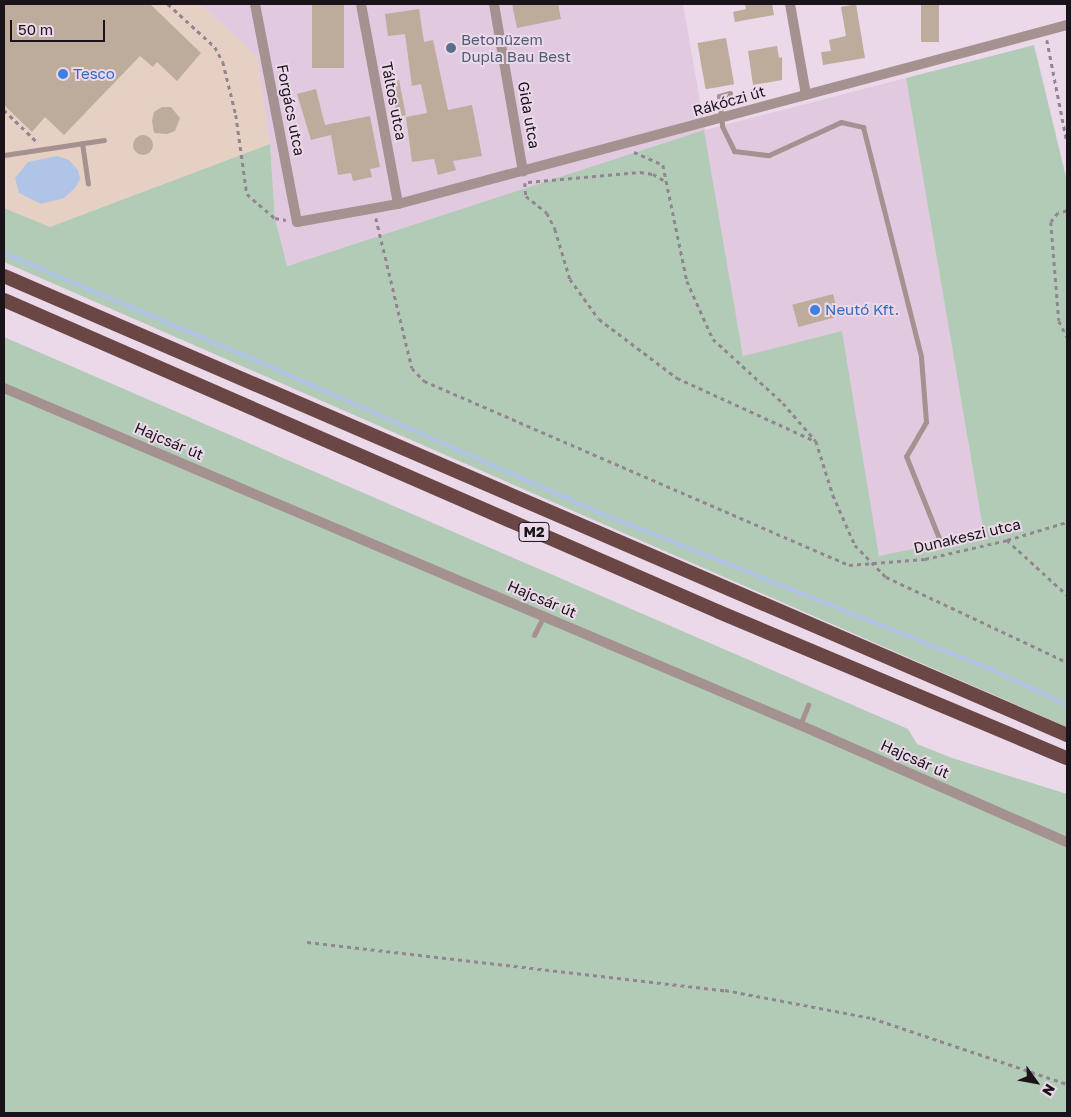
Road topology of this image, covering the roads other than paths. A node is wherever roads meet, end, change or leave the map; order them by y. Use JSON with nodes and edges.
{"nodes":[{"id":1,"x":255,"y":4,"type":"edge"},
{"id":2,"x":361,"y":4,"type":"edge"},
{"id":3,"x":494,"y":4,"type":"edge"},
{"id":4,"x":790,"y":4,"type":"edge"},
{"id":5,"x":1067,"y":25,"type":"edge"},
{"id":6,"x":730,"y":93,"type":"dead end"},
{"id":7,"x":806,"y":95,"type":"junction"},
{"id":8,"x":721,"y":120,"type":"junction"},
{"id":9,"x":104,"y":140,"type":"dead end"},
{"id":10,"x":82,"y":143,"type":"junction"},
{"id":11,"x":4,"y":156,"type":"edge"},
{"id":12,"x":524,"y":172,"type":"junction"},
{"id":13,"x":88,"y":184,"type":"dead end"},
{"id":14,"x":398,"y":204,"type":"junction"},
{"id":15,"x":297,"y":222,"type":"joint"},
{"id":16,"x":4,"y":270,"type":"edge"},
{"id":17,"x":4,"y":276,"type":"edge"},
{"id":18,"x":49,"y":296,"type":"junction"},
{"id":19,"x":4,"y":300,"type":"edge"},
{"id":20,"x":4,"y":388,"type":"edge"},
{"id":21,"x":940,"y":543,"type":"dead end"},
{"id":22,"x":544,"y":616,"type":"junction"},
{"id":23,"x":534,"y":635,"type":"dead end"},
{"id":24,"x":808,"y":705,"type":"dead end"},
{"id":25,"x":800,"y":725,"type":"junction"},
{"id":26,"x":1067,"y":735,"type":"edge"},
{"id":27,"x":1067,"y":758,"type":"edge"},
{"id":28,"x":1067,"y":842,"type":"edge"}],
"edges":[{"from":1,"to":15,"type":"street","name":"Forgács utca"},
{"from":2,"to":14,"type":"street","name":"Táltos utca"},
{"from":3,"to":12,"type":"street","name":"Gida utca"},
{"from":4,"to":7,"type":"street"},
{"from":5,"to":7,"type":"street","name":"Rákóczi út"},
{"from":6,"to":8,"type":"lane"},
{"from":7,"to":8,"type":"street","name":"Rákóczi út"},
{"from":8,"to":12,"type":"street","name":"Rákóczi út"},
{"from":8,"to":21,"type":"lane"},
{"from":9,"to":10,"type":"lane"},
{"from":10,"to":11,"type":"lane"},
{"from":10,"to":13,"type":"lane"},
{"from":12,"to":14,"type":"street","name":"Rákóczi út"},
{"from":14,"to":15,"type":"street","name":"Rákóczi út"},
{"from":16,"to":18,"type":"highway"},
{"from":17,"to":18,"type":"highway","number":"M2"},
{"from":18,"to":26,"type":"highway","number":"M2"},
{"from":19,"to":27,"type":"highway","number":"M2"},
{"from":20,"to":22,"type":"street","name":"Hajcsár út"},
{"from":22,"to":23,"type":"lane"},
{"from":22,"to":25,"type":"street","name":"Hajcsár út"},
{"from":24,"to":25,"type":"lane"},
{"from":25,"to":28,"type":"street","name":"Hajcsár út"}]}
